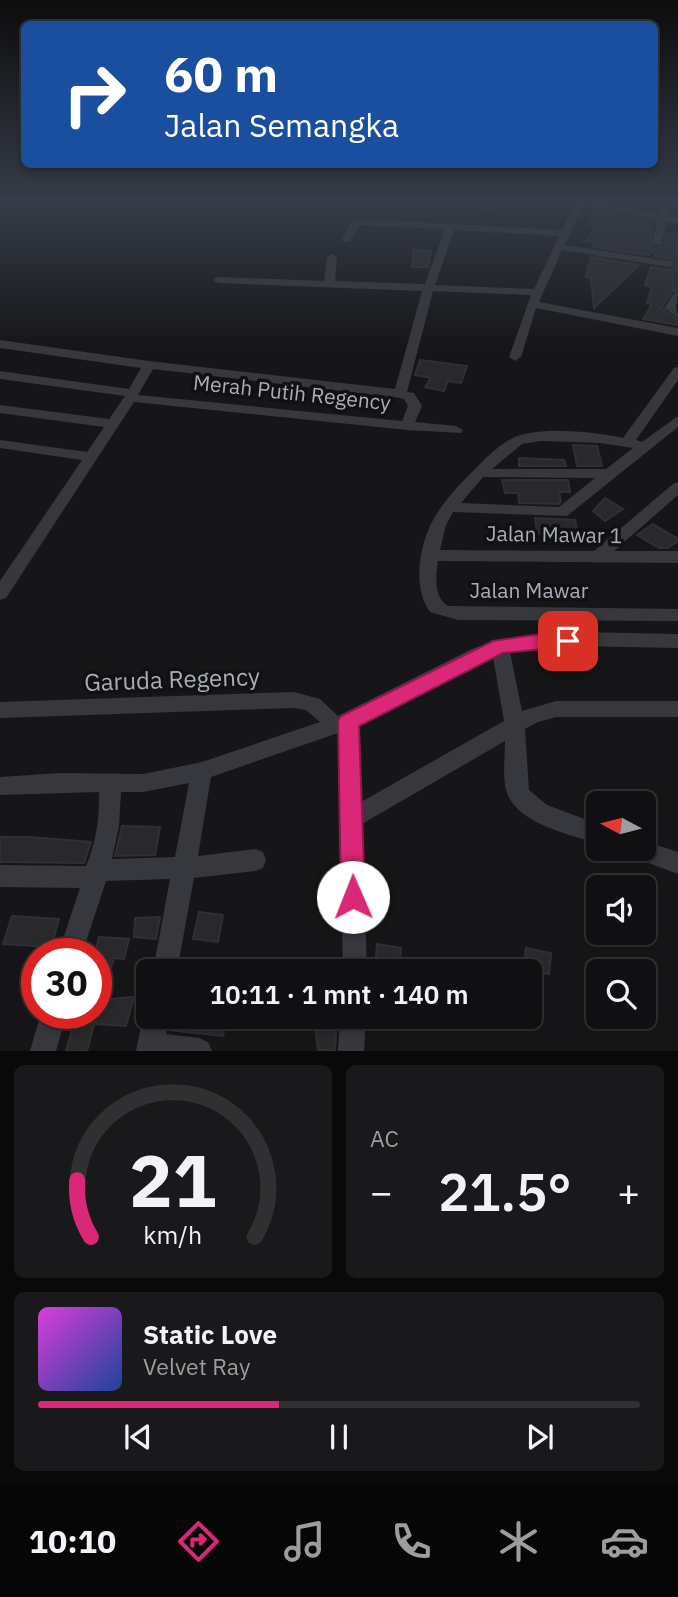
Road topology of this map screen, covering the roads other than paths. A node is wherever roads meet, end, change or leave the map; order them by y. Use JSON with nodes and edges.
{"nodes":[{"id":1,"x":443,"y":249,"type":"edge"},
{"id":2,"x":558,"y":249,"type":"edge"},
{"id":3,"x":572,"y":249,"type":"edge"},
{"id":4,"x":332,"y":257,"type":"dead end"},
{"id":5,"x":669,"y":264,"type":"dead end"},
{"id":6,"x":218,"y":280,"type":"dead end"},
{"id":7,"x":329,"y":286,"type":"junction"},
{"id":8,"x":429,"y":287,"type":"junction"},
{"id":9,"x":539,"y":292,"type":"junction"},
{"id":10,"x":678,"y":295,"type":"edge"},
{"id":11,"x":532,"y":304,"type":"junction"},
{"id":12,"x":678,"y":315,"type":"edge"},
{"id":13,"x":678,"y":332,"type":"edge"},
{"id":14,"x":0,"y":344,"type":"edge"},
{"id":15,"x":515,"y":357,"type":"dead end"},
{"id":16,"x":149,"y":365,"type":"junction"},
{"id":17,"x":678,"y":371,"type":"edge"},
{"id":18,"x":0,"y":375,"type":"edge"},
{"id":19,"x":400,"y":394,"type":"junction"},
{"id":20,"x":131,"y":396,"type":"junction"},
{"id":21,"x":0,"y":409,"type":"edge"},
{"id":22,"x":678,"y":421,"type":"edge"},
{"id":23,"x":113,"y":424,"type":"junction"},
{"id":24,"x":407,"y":426,"type":"junction"},
{"id":25,"x":456,"y":430,"type":"dead end"},
{"id":26,"x":0,"y":444,"type":"edge"},
{"id":27,"x":636,"y":444,"type":"junction"},
{"id":28,"x":91,"y":457,"type":"junction"},
{"id":29,"x":481,"y":473,"type":"junction"},
{"id":30,"x":609,"y":474,"type":"junction"},
{"id":31,"x":678,"y":487,"type":"edge"},
{"id":32,"x":449,"y":508,"type":"junction"},
{"id":33,"x":430,"y":555,"type":"junction"},
{"id":34,"x":597,"y":557,"type":"junction"},
{"id":35,"x":678,"y":557,"type":"edge"},
{"id":36,"x":0,"y":594,"type":"edge"},
{"id":37,"x":678,"y":615,"type":"edge"},
{"id":38,"x":678,"y":641,"type":"edge"},
{"id":39,"x":499,"y":646,"type":"junction"},
{"id":40,"x":678,"y":709,"type":"edge"},
{"id":41,"x":0,"y":710,"type":"edge"},
{"id":42,"x":341,"y":724,"type":"junction"},
{"id":43,"x":515,"y":725,"type":"junction"},
{"id":44,"x":202,"y":771,"type":"junction"},
{"id":45,"x":110,"y":784,"type":"junction"},
{"id":46,"x":0,"y":786,"type":"edge"},
{"id":47,"x":352,"y":818,"type":"junction"},
{"id":48,"x":586,"y":829,"type":"edge"},
{"id":49,"x":656,"y":857,"type":"edge"},
{"id":50,"x":255,"y":860,"type":"dead end"},
{"id":51,"x":677,"y":866,"type":"edge"},
{"id":52,"x":184,"y":868,"type":"junction"},
{"id":53,"x":95,"y":874,"type":"junction"},
{"id":54,"x":0,"y":876,"type":"edge"},
{"id":55,"x":75,"y":938,"type":"edge"},
{"id":56,"x":168,"y":959,"type":"edge"},
{"id":57,"x":355,"y":959,"type":"edge"},
{"id":58,"x":49,"y":1029,"type":"edge"},
{"id":59,"x":154,"y":1029,"type":"edge"},
{"id":60,"x":352,"y":1029,"type":"edge"},
{"id":61,"x":150,"y":1048,"type":"edge"},
{"id":62,"x":43,"y":1051,"type":"edge"},
{"id":63,"x":199,"y":1051,"type":"edge"},
{"id":64,"x":351,"y":1051,"type":"edge"}],
"edges":[{"from":1,"to":8,"type":"street"},
{"from":2,"to":9,"type":"street"},
{"from":3,"to":5,"type":"street"},
{"from":4,"to":7,"type":"street"},
{"from":6,"to":7,"type":"street"},
{"from":7,"to":8,"type":"street"},
{"from":8,"to":9,"type":"street"},
{"from":8,"to":19,"type":"street"},
{"from":9,"to":11,"type":"street"},
{"from":10,"to":12,"type":"street"},
{"from":11,"to":13,"type":"street"},
{"from":11,"to":15,"type":"street"},
{"from":14,"to":16,"type":"street","name":"Merah Putih Regency"},
{"from":16,"to":19,"type":"street","name":"Merah Putih Regency"},
{"from":16,"to":20,"type":"street"},
{"from":17,"to":27,"type":"street"},
{"from":18,"to":20,"type":"street","name":"Merah Putih Regency"},
{"from":19,"to":24,"type":"street"},
{"from":20,"to":23,"type":"street"},
{"from":20,"to":24,"type":"street","name":"Merah Putih Regency"},
{"from":21,"to":23,"type":"street"},
{"from":22,"to":27,"type":"street"},
{"from":23,"to":28,"type":"street"},
{"from":24,"to":25,"type":"street","name":"Merah Putih Regency"},
{"from":26,"to":28,"type":"street"},
{"from":27,"to":29,"type":"street","name":"Jalan Mawar"},
{"from":27,"to":30,"type":"street"},
{"from":28,"to":36,"type":"street"},
{"from":29,"to":30,"type":"street"},
{"from":29,"to":32,"type":"street","name":"Jalan Mawar"},
{"from":30,"to":32,"type":"street"},
{"from":31,"to":34,"type":"street"},
{"from":32,"to":33,"type":"street","name":"Jalan Mawar"},
{"from":33,"to":34,"type":"street","name":"Jalan Mawar 1"},
{"from":33,"to":37,"type":"street","name":"Jalan Mawar"},
{"from":34,"to":35,"type":"street","name":"Jalan Mawar 1"},
{"from":38,"to":39,"type":"street"},
{"from":39,"to":42,"type":"street"},
{"from":39,"to":43,"type":"street"},
{"from":40,"to":43,"type":"street"},
{"from":41,"to":42,"type":"street","name":"Garuda Regency"},
{"from":42,"to":44,"type":"street"},
{"from":42,"to":47,"type":"street"},
{"from":43,"to":47,"type":"street"},
{"from":43,"to":48,"type":"street"},
{"from":44,"to":45,"type":"street"},
{"from":44,"to":52,"type":"street"},
{"from":45,"to":46,"type":"street"},
{"from":45,"to":53,"type":"street"},
{"from":47,"to":57,"type":"street"},
{"from":49,"to":51,"type":"street"},
{"from":50,"to":52,"type":"street"},
{"from":52,"to":53,"type":"street"},
{"from":52,"to":56,"type":"street"},
{"from":53,"to":54,"type":"street"},
{"from":53,"to":55,"type":"street"},
{"from":58,"to":62,"type":"street"},
{"from":59,"to":61,"type":"street"},
{"from":60,"to":64,"type":"street"},
{"from":61,"to":63,"type":"street"}]}
